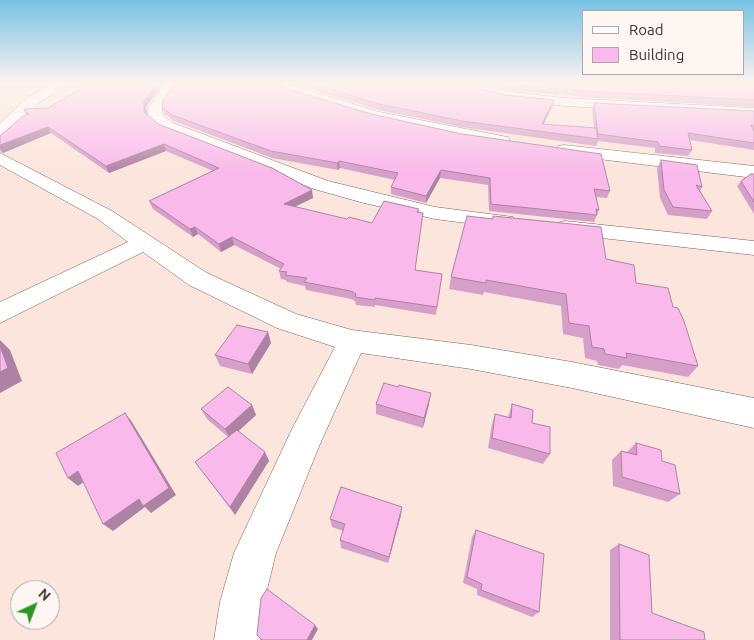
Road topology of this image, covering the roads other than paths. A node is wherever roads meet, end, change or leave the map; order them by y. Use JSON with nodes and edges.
{"nodes":[{"id":1,"x":20,"y":113,"type":"edge"},
{"id":2,"x":156,"y":113,"type":"edge"},
{"id":3,"x":366,"y":113,"type":"edge"},
{"id":4,"x":0,"y":132,"type":"edge"},
{"id":5,"x":515,"y":144,"type":"edge"},
{"id":6,"x":544,"y":147,"type":"edge"},
{"id":7,"x":0,"y":158,"type":"edge"},
{"id":8,"x":754,"y":172,"type":"edge"},
{"id":9,"x":521,"y":224,"type":"edge"},
{"id":10,"x":551,"y":226,"type":"edge"},
{"id":11,"x":144,"y":243,"type":"junction"},
{"id":12,"x":754,"y":248,"type":"edge"},
{"id":13,"x":0,"y":312,"type":"edge"},
{"id":14,"x":352,"y":341,"type":"junction"},
{"id":15,"x":754,"y":413,"type":"edge"},
{"id":16,"x":237,"y":640,"type":"edge"}],
"edges":[{"from":1,"to":4,"type":"street"},
{"from":2,"to":9,"type":"street"},
{"from":3,"to":5,"type":"street"},
{"from":6,"to":8,"type":"street"},
{"from":7,"to":11,"type":"street"},
{"from":10,"to":12,"type":"street"},
{"from":11,"to":13,"type":"street"},
{"from":11,"to":14,"type":"street"},
{"from":14,"to":15,"type":"street"},
{"from":14,"to":16,"type":"street"}]}
